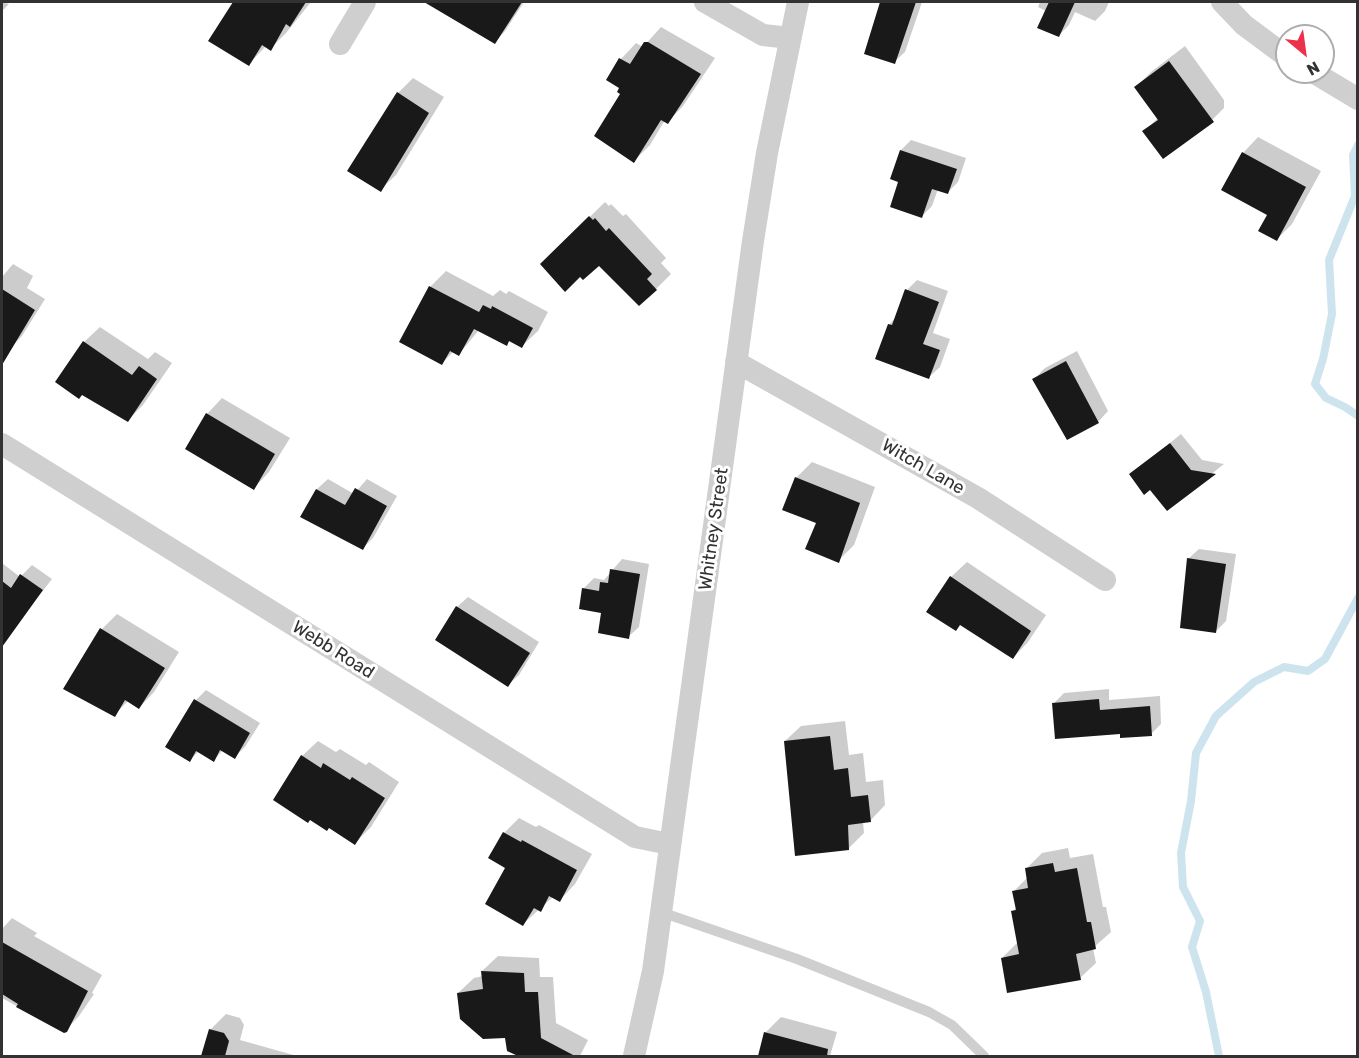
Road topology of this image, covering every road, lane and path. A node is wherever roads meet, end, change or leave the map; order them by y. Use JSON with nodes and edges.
{"nodes":[{"id":1,"x":365,"y":2,"type":"edge"},
{"id":2,"x":705,"y":2,"type":"edge"},
{"id":3,"x":798,"y":2,"type":"edge"},
{"id":4,"x":1222,"y":2,"type":"edge"},
{"id":5,"x":790,"y":38,"type":"junction"},
{"id":6,"x":339,"y":44,"type":"dead end"},
{"id":7,"x":1275,"y":48,"type":"edge"},
{"id":8,"x":1332,"y":84,"type":"edge"},
{"id":9,"x":1358,"y":99,"type":"edge"},
{"id":10,"x":736,"y":362,"type":"junction"},
{"id":11,"x":2,"y":444,"type":"edge"},
{"id":12,"x":1105,"y":580,"type":"dead end"},
{"id":13,"x":669,"y":844,"type":"junction"},
{"id":14,"x":661,"y":912,"type":"junction"},
{"id":15,"x":634,"y":1056,"type":"edge"},
{"id":16,"x":984,"y":1056,"type":"edge"}],
"edges":[{"from":1,"to":6,"type":"street"},
{"from":2,"to":5,"type":"street"},
{"from":3,"to":5,"type":"street","name":"Whitney Street"},
{"from":4,"to":7,"type":"street"},
{"from":5,"to":10,"type":"street","name":"Whitney Street"},
{"from":8,"to":9,"type":"street"},
{"from":10,"to":12,"type":"street","name":"Witch Lane"},
{"from":10,"to":13,"type":"street","name":"Whitney Street"},
{"from":11,"to":13,"type":"street","name":"Webb Road"},
{"from":13,"to":14,"type":"street","name":"Whitney Street"},
{"from":14,"to":15,"type":"street","name":"Whitney Street"},
{"from":14,"to":16,"type":"lane"}]}
